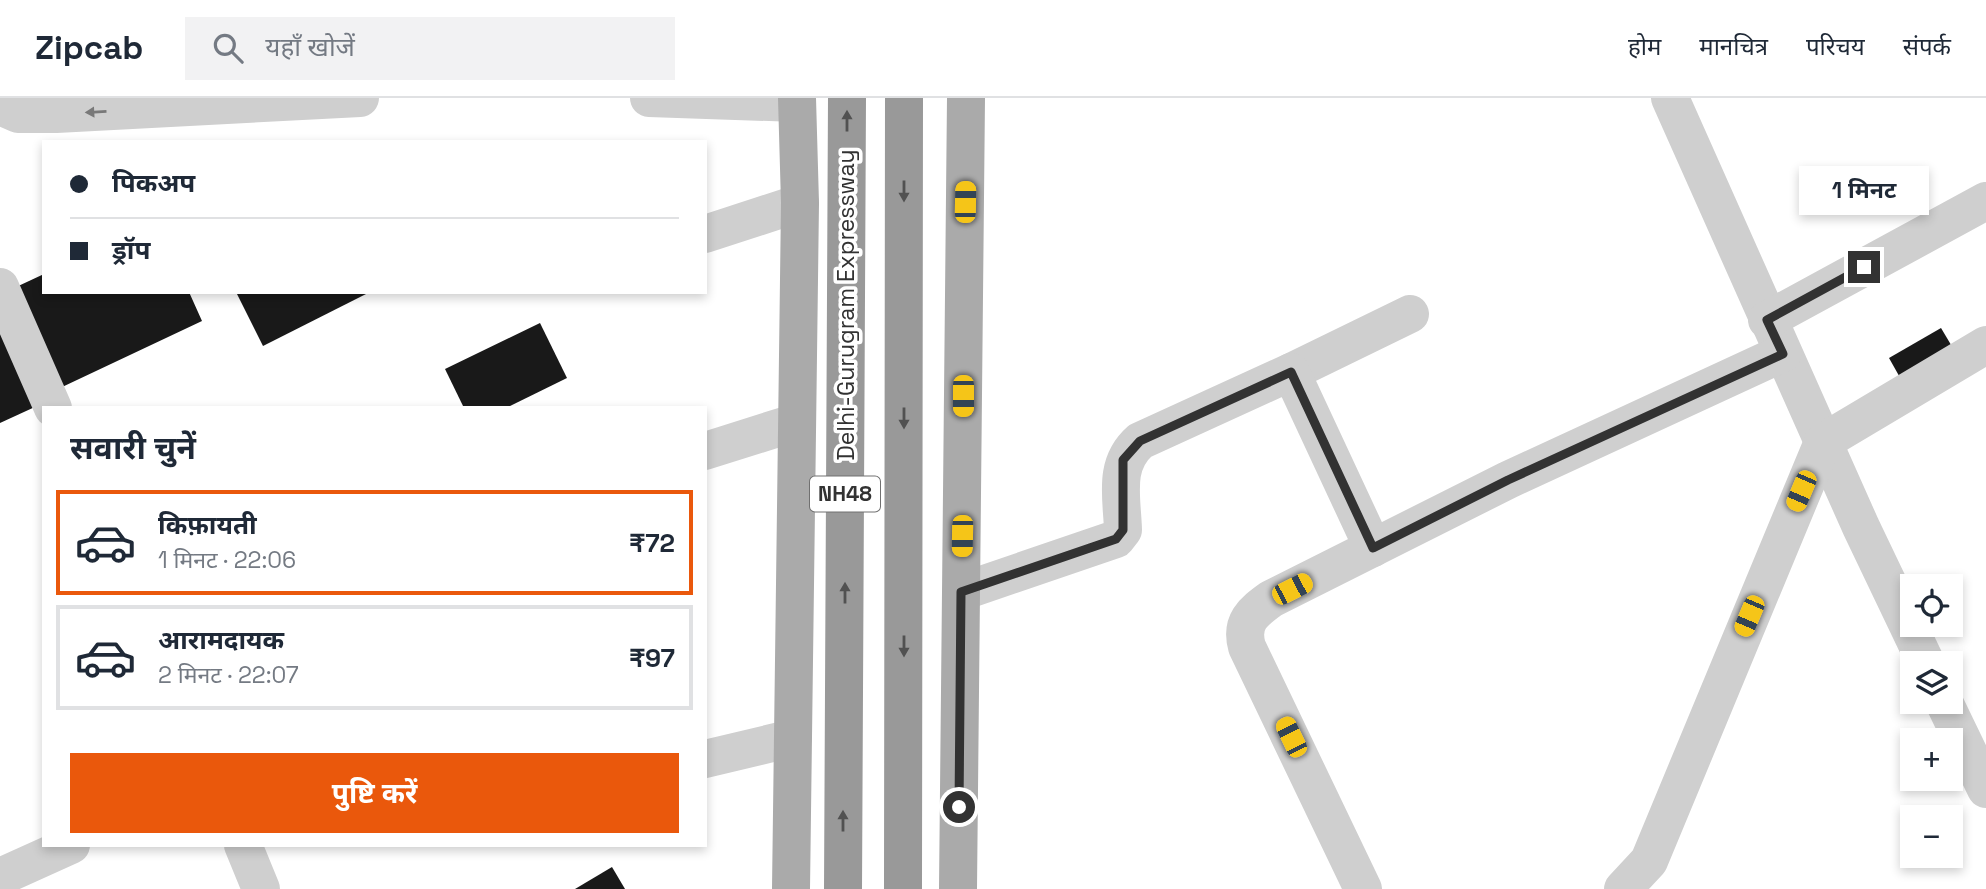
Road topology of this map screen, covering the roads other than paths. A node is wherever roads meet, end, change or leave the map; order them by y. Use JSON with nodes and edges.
{"nodes":[{"id":1,"x":360,"y":98,"type":"edge"},
{"id":2,"x":649,"y":98,"type":"edge"},
{"id":3,"x":847,"y":98,"type":"edge"},
{"id":4,"x":904,"y":98,"type":"edge"},
{"id":5,"x":966,"y":98,"type":"edge"},
{"id":6,"x":1671,"y":98,"type":"edge"},
{"id":7,"x":260,"y":101,"type":"edge"},
{"id":8,"x":797,"y":101,"type":"edge"},
{"id":9,"x":0,"y":106,"type":"edge"},
{"id":10,"x":1986,"y":201,"type":"edge"},
{"id":11,"x":800,"y":204,"type":"junction"},
{"id":12,"x":707,"y":233,"type":"edge"},
{"id":13,"x":0,"y":287,"type":"edge"},
{"id":14,"x":1410,"y":314,"type":"dead end"},
{"id":15,"x":1775,"y":337,"type":"junction"},
{"id":16,"x":1986,"y":345,"type":"edge"},
{"id":17,"x":1291,"y":372,"type":"junction"},
{"id":18,"x":52,"y":406,"type":"edge"},
{"id":19,"x":797,"y":422,"type":"junction"},
{"id":20,"x":1822,"y":442,"type":"junction"},
{"id":21,"x":707,"y":450,"type":"edge"},
{"id":22,"x":1373,"y":548,"type":"junction"},
{"id":23,"x":961,"y":592,"type":"junction"},
{"id":24,"x":1920,"y":651,"type":"edge"},
{"id":25,"x":1950,"y":714,"type":"edge"},
{"id":26,"x":793,"y":738,"type":"junction"},
{"id":27,"x":707,"y":759,"type":"edge"},
{"id":28,"x":1986,"y":789,"type":"edge"},
{"id":29,"x":67,"y":847,"type":"edge"},
{"id":30,"x":244,"y":847,"type":"edge"},
{"id":31,"x":0,"y":877,"type":"edge"},
{"id":32,"x":261,"y":889,"type":"edge"},
{"id":33,"x":791,"y":889,"type":"edge"},
{"id":34,"x":843,"y":889,"type":"edge"},
{"id":35,"x":903,"y":889,"type":"edge"},
{"id":36,"x":958,"y":889,"type":"edge"},
{"id":37,"x":1363,"y":889,"type":"edge"},
{"id":38,"x":1623,"y":889,"type":"edge"}],
"edges":[{"from":1,"to":7,"type":"street"},
{"from":2,"to":8,"type":"street"},
{"from":34,"to":3,"type":"highway","name":"Delhi-Gurugram Expressway","number":"NH48","one_way":true},
{"from":4,"to":35,"type":"highway","number":"NH48","one_way":true},
{"from":5,"to":23,"type":"main road"},
{"from":6,"to":15,"type":"street"},
{"from":7,"to":9,"type":"street","one_way":true},
{"from":8,"to":11,"type":"main road"},
{"from":10,"to":15,"type":"street"},
{"from":11,"to":12,"type":"street"},
{"from":11,"to":19,"type":"main road"},
{"from":13,"to":18,"type":"street"},
{"from":14,"to":17,"type":"street"},
{"from":15,"to":20,"type":"street"},
{"from":15,"to":22,"type":"street"},
{"from":16,"to":20,"type":"street"},
{"from":17,"to":22,"type":"street"},
{"from":17,"to":23,"type":"street"},
{"from":19,"to":21,"type":"street"},
{"from":19,"to":26,"type":"main road"},
{"from":20,"to":24,"type":"street"},
{"from":20,"to":38,"type":"street"},
{"from":22,"to":37,"type":"street"},
{"from":23,"to":36,"type":"main road"},
{"from":25,"to":28,"type":"street"},
{"from":26,"to":27,"type":"street"},
{"from":26,"to":33,"type":"main road"},
{"from":29,"to":31,"type":"street"},
{"from":30,"to":32,"type":"street"}]}
